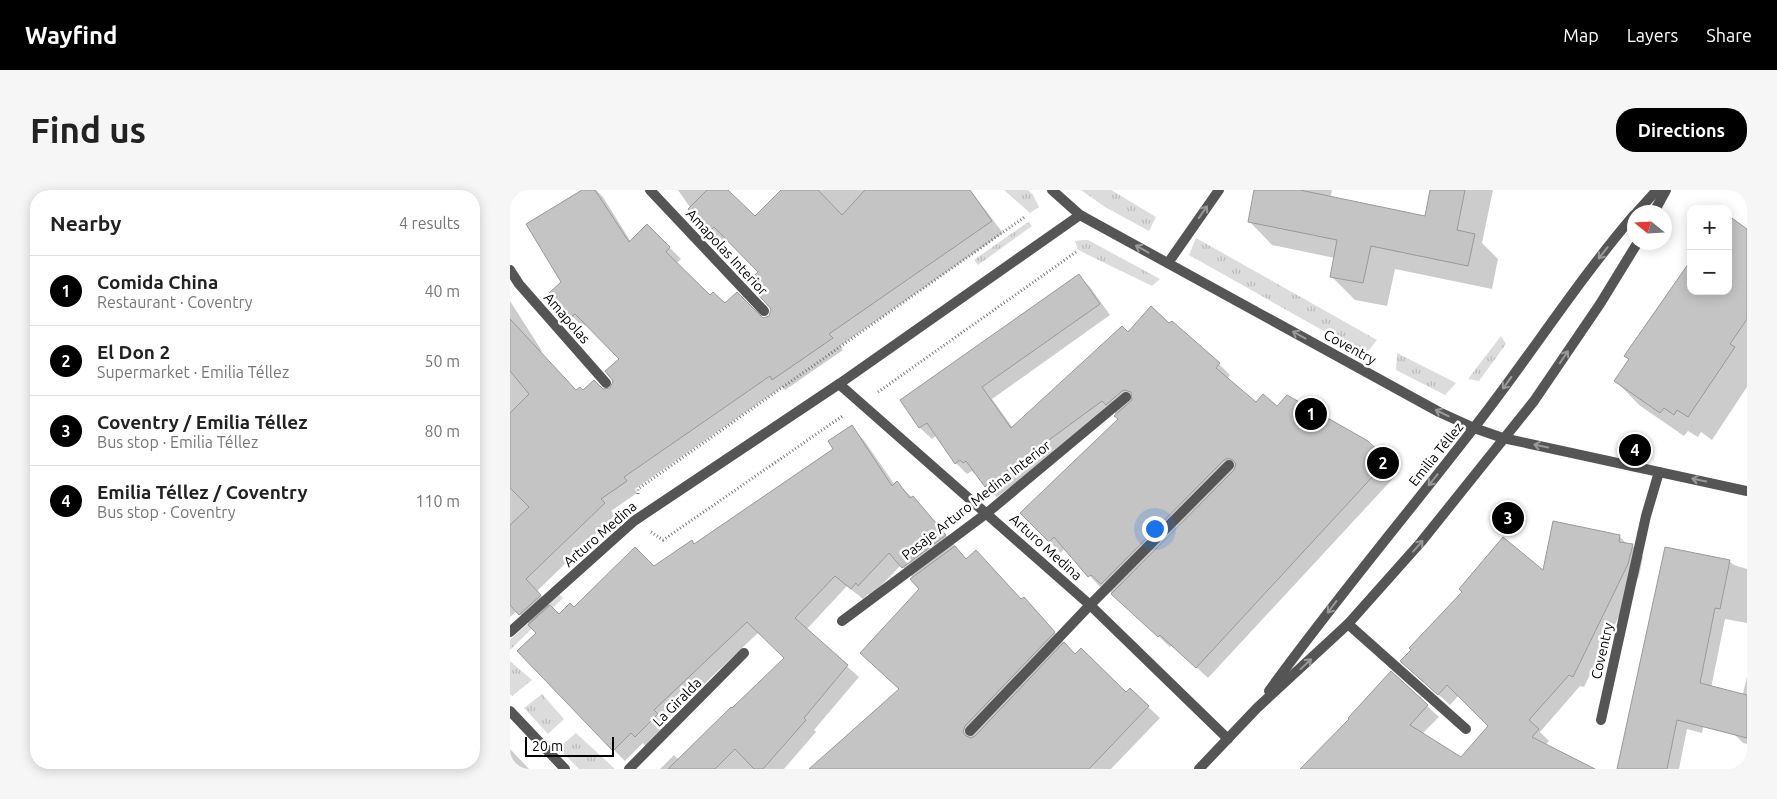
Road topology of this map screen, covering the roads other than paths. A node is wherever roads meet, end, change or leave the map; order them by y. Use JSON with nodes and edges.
{"nodes":[{"id":1,"x":650,"y":190,"type":"edge"},
{"id":2,"x":1052,"y":190,"type":"edge"},
{"id":3,"x":1219,"y":190,"type":"edge"},
{"id":4,"x":1657,"y":190,"type":"edge"},
{"id":5,"x":1666,"y":190,"type":"edge"},
{"id":6,"x":1644,"y":205,"type":"edge"},
{"id":7,"x":1658,"y":205,"type":"edge"},
{"id":8,"x":1080,"y":215,"type":"junction"},
{"id":9,"x":1627,"y":225,"type":"edge"},
{"id":10,"x":1633,"y":250,"type":"edge"},
{"id":11,"x":1168,"y":263,"type":"junction"},
{"id":12,"x":510,"y":270,"type":"edge"},
{"id":13,"x":764,"y":311,"type":"dead end"},
{"id":14,"x":606,"y":383,"type":"dead end"},
{"id":15,"x":839,"y":384,"type":"junction"},
{"id":16,"x":1126,"y":397,"type":"dead end"},
{"id":17,"x":1474,"y":428,"type":"junction"},
{"id":18,"x":1503,"y":438,"type":"junction"},
{"id":19,"x":1229,"y":464,"type":"dead end"},
{"id":20,"x":1659,"y":472,"type":"junction"},
{"id":21,"x":1747,"y":491,"type":"edge"},
{"id":22,"x":987,"y":513,"type":"junction"},
{"id":23,"x":1090,"y":605,"type":"junction"},
{"id":24,"x":842,"y":621,"type":"dead end"},
{"id":25,"x":1348,"y":624,"type":"junction"},
{"id":26,"x":510,"y":632,"type":"edge"},
{"id":27,"x":744,"y":654,"type":"dead end"},
{"id":28,"x":1257,"y":708,"type":"junction"},
{"id":29,"x":510,"y":711,"type":"edge"},
{"id":30,"x":1601,"y":720,"type":"dead end"},
{"id":31,"x":1466,"y":729,"type":"dead end"},
{"id":32,"x":970,"y":731,"type":"dead end"},
{"id":33,"x":1228,"y":739,"type":"junction"},
{"id":34,"x":565,"y":769,"type":"edge"},
{"id":35,"x":629,"y":769,"type":"edge"},
{"id":36,"x":1199,"y":769,"type":"edge"}],
"edges":[{"from":1,"to":13,"type":"street","name":"Amapolas Interior"},
{"from":2,"to":8,"type":"street","name":"Coventry"},
{"from":11,"to":3,"type":"street","one_way":true},
{"from":4,"to":6,"type":"street","name":"Emilia Téllez"},
{"from":5,"to":7,"type":"street"},
{"from":11,"to":8,"type":"street","name":"Coventry","one_way":true},
{"from":8,"to":15,"type":"street","name":"Arturo Medina"},
{"from":9,"to":17,"type":"street","name":"Emilia Téllez","one_way":true},
{"from":18,"to":10,"type":"street","name":"Emilia Téllez","one_way":true},
{"from":17,"to":11,"type":"street","name":"Coventry","one_way":true},
{"from":12,"to":14,"type":"street","name":"Amapolas"},
{"from":15,"to":22,"type":"street","name":"Arturo Medina"},
{"from":15,"to":26,"type":"street","name":"Arturo Medina"},
{"from":16,"to":22,"type":"street","name":"Pasaje Arturo Medina Interior"},
{"from":17,"to":18,"type":"street","name":"Coventry"},
{"from":17,"to":28,"type":"street","name":"Emilia Téllez","one_way":true},
{"from":20,"to":18,"type":"street","name":"Coventry","one_way":true},
{"from":25,"to":18,"type":"street","name":"Emilia Téllez","one_way":true},
{"from":19,"to":23,"type":"street"},
{"from":21,"to":20,"type":"street","name":"Coventry","one_way":true},
{"from":20,"to":30,"type":"street","name":"Coventry"},
{"from":22,"to":23,"type":"street","name":"Arturo Medina"},
{"from":22,"to":24,"type":"street","name":"Pasaje Arturo Medina Interior"},
{"from":23,"to":32,"type":"street"},
{"from":23,"to":33,"type":"street","name":"Arturo Medina"},
{"from":28,"to":25,"type":"street","name":"Emilia Téllez","one_way":true},
{"from":25,"to":31,"type":"street"},
{"from":27,"to":35,"type":"street","name":"La Giralda"},
{"from":28,"to":33,"type":"street","name":"Emilia Téllez"},
{"from":29,"to":34,"type":"street"},
{"from":33,"to":36,"type":"street","name":"Emilia Téllez"}]}
